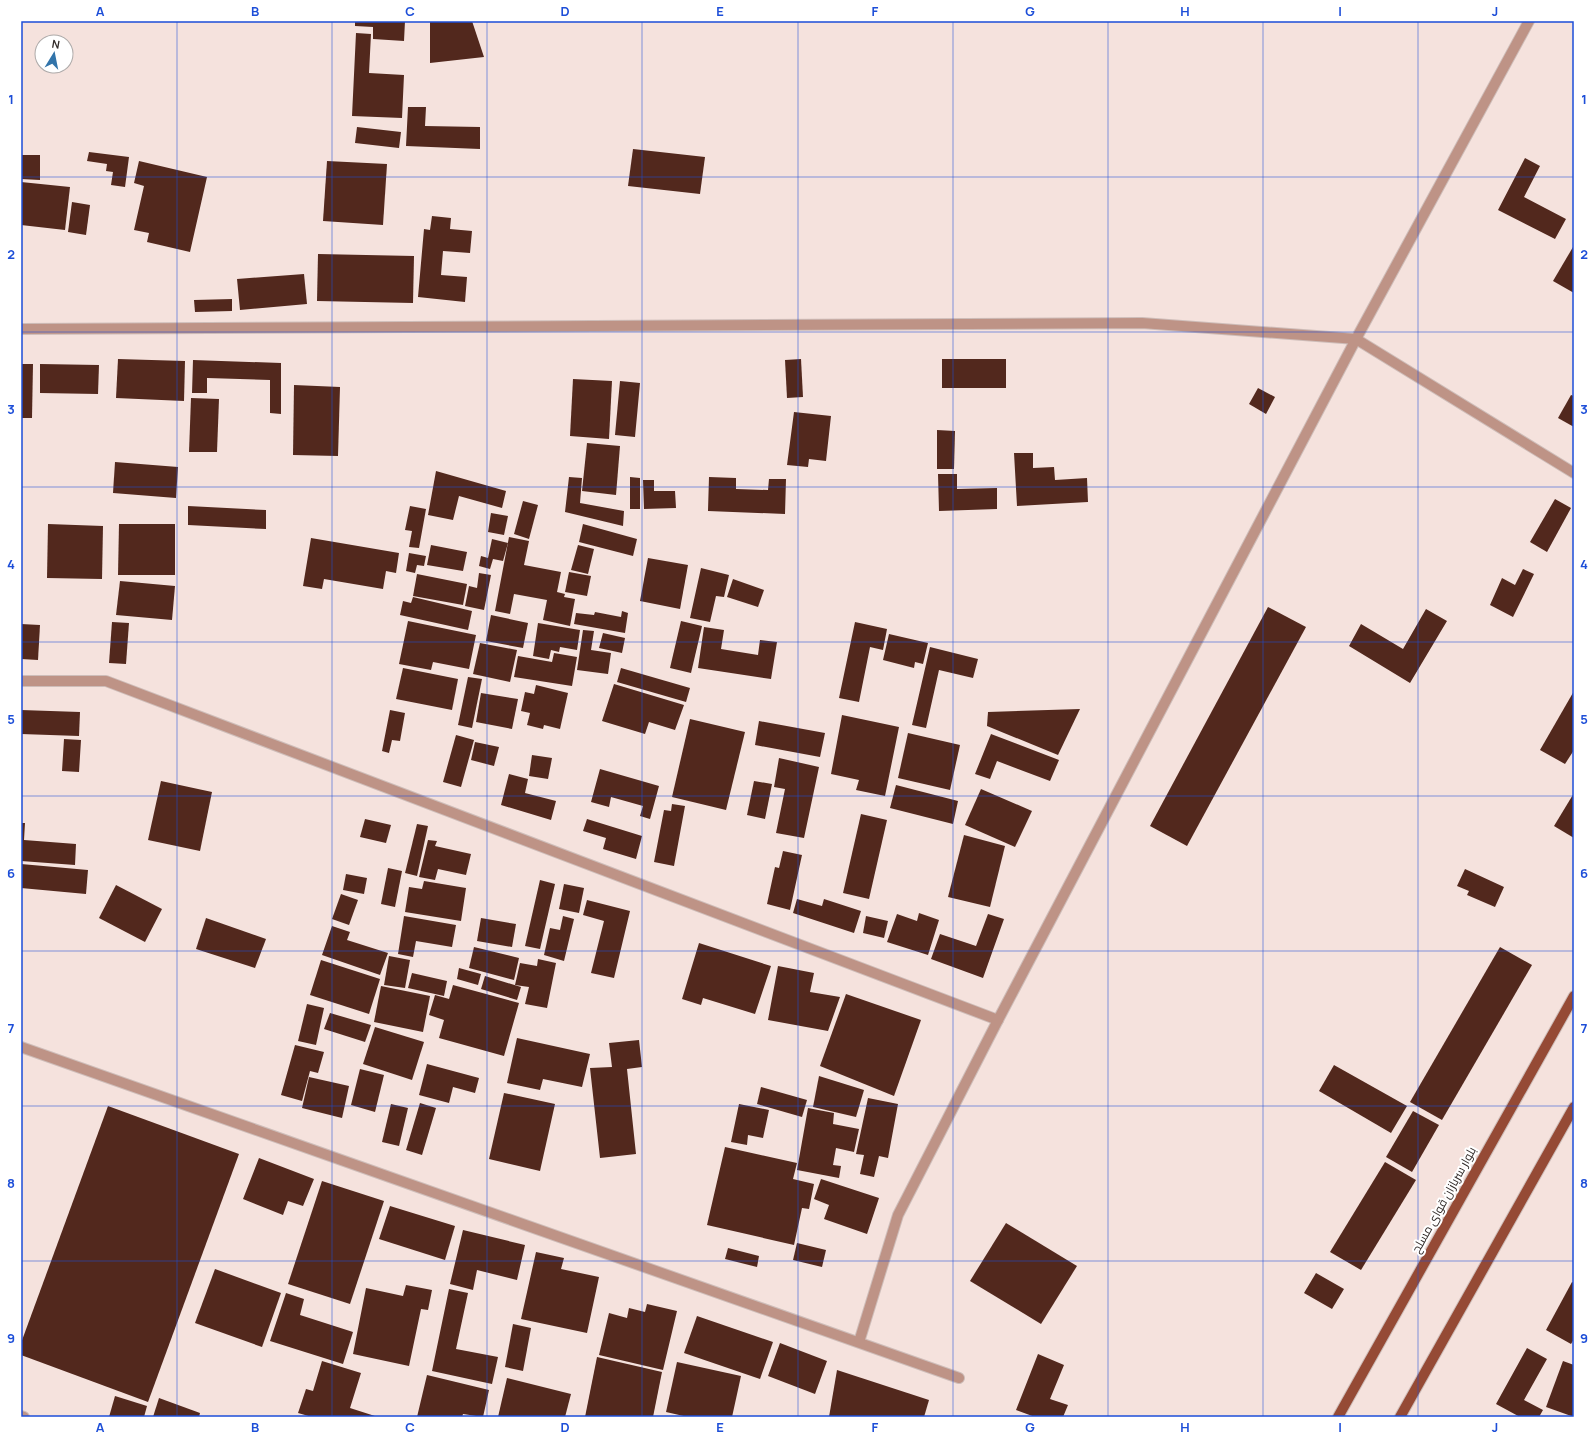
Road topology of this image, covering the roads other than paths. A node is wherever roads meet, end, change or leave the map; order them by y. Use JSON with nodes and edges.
{"nodes":[{"id":1,"x":1529,"y":21,"type":"edge"},
{"id":2,"x":21,"y":329,"type":"edge"},
{"id":3,"x":1356,"y":339,"type":"junction"},
{"id":4,"x":1574,"y":473,"type":"edge"},
{"id":5,"x":21,"y":681,"type":"edge"},
{"id":6,"x":1574,"y":996,"type":"edge"},
{"id":7,"x":998,"y":1020,"type":"junction"},
{"id":8,"x":21,"y":1047,"type":"edge"},
{"id":9,"x":1574,"y":1107,"type":"edge"},
{"id":10,"x":859,"y":1342,"type":"junction"},
{"id":11,"x":959,"y":1378,"type":"dead end"},
{"id":12,"x":21,"y":1416,"type":"edge"},
{"id":13,"x":24,"y":1417,"type":"edge"},
{"id":14,"x":1338,"y":1417,"type":"edge"},
{"id":15,"x":1400,"y":1417,"type":"edge"}],
"edges":[{"from":1,"to":3,"type":"street"},
{"from":2,"to":3,"type":"street"},
{"from":3,"to":4,"type":"street"},
{"from":3,"to":7,"type":"street"},
{"from":5,"to":7,"type":"street"},
{"from":6,"to":14,"type":"main road","name":"بلوار سربازان قوای مسلح"},
{"from":7,"to":10,"type":"street"},
{"from":8,"to":10,"type":"street"},
{"from":9,"to":15,"type":"main road"},
{"from":10,"to":11,"type":"street"},
{"from":12,"to":13,"type":"street"}]}
